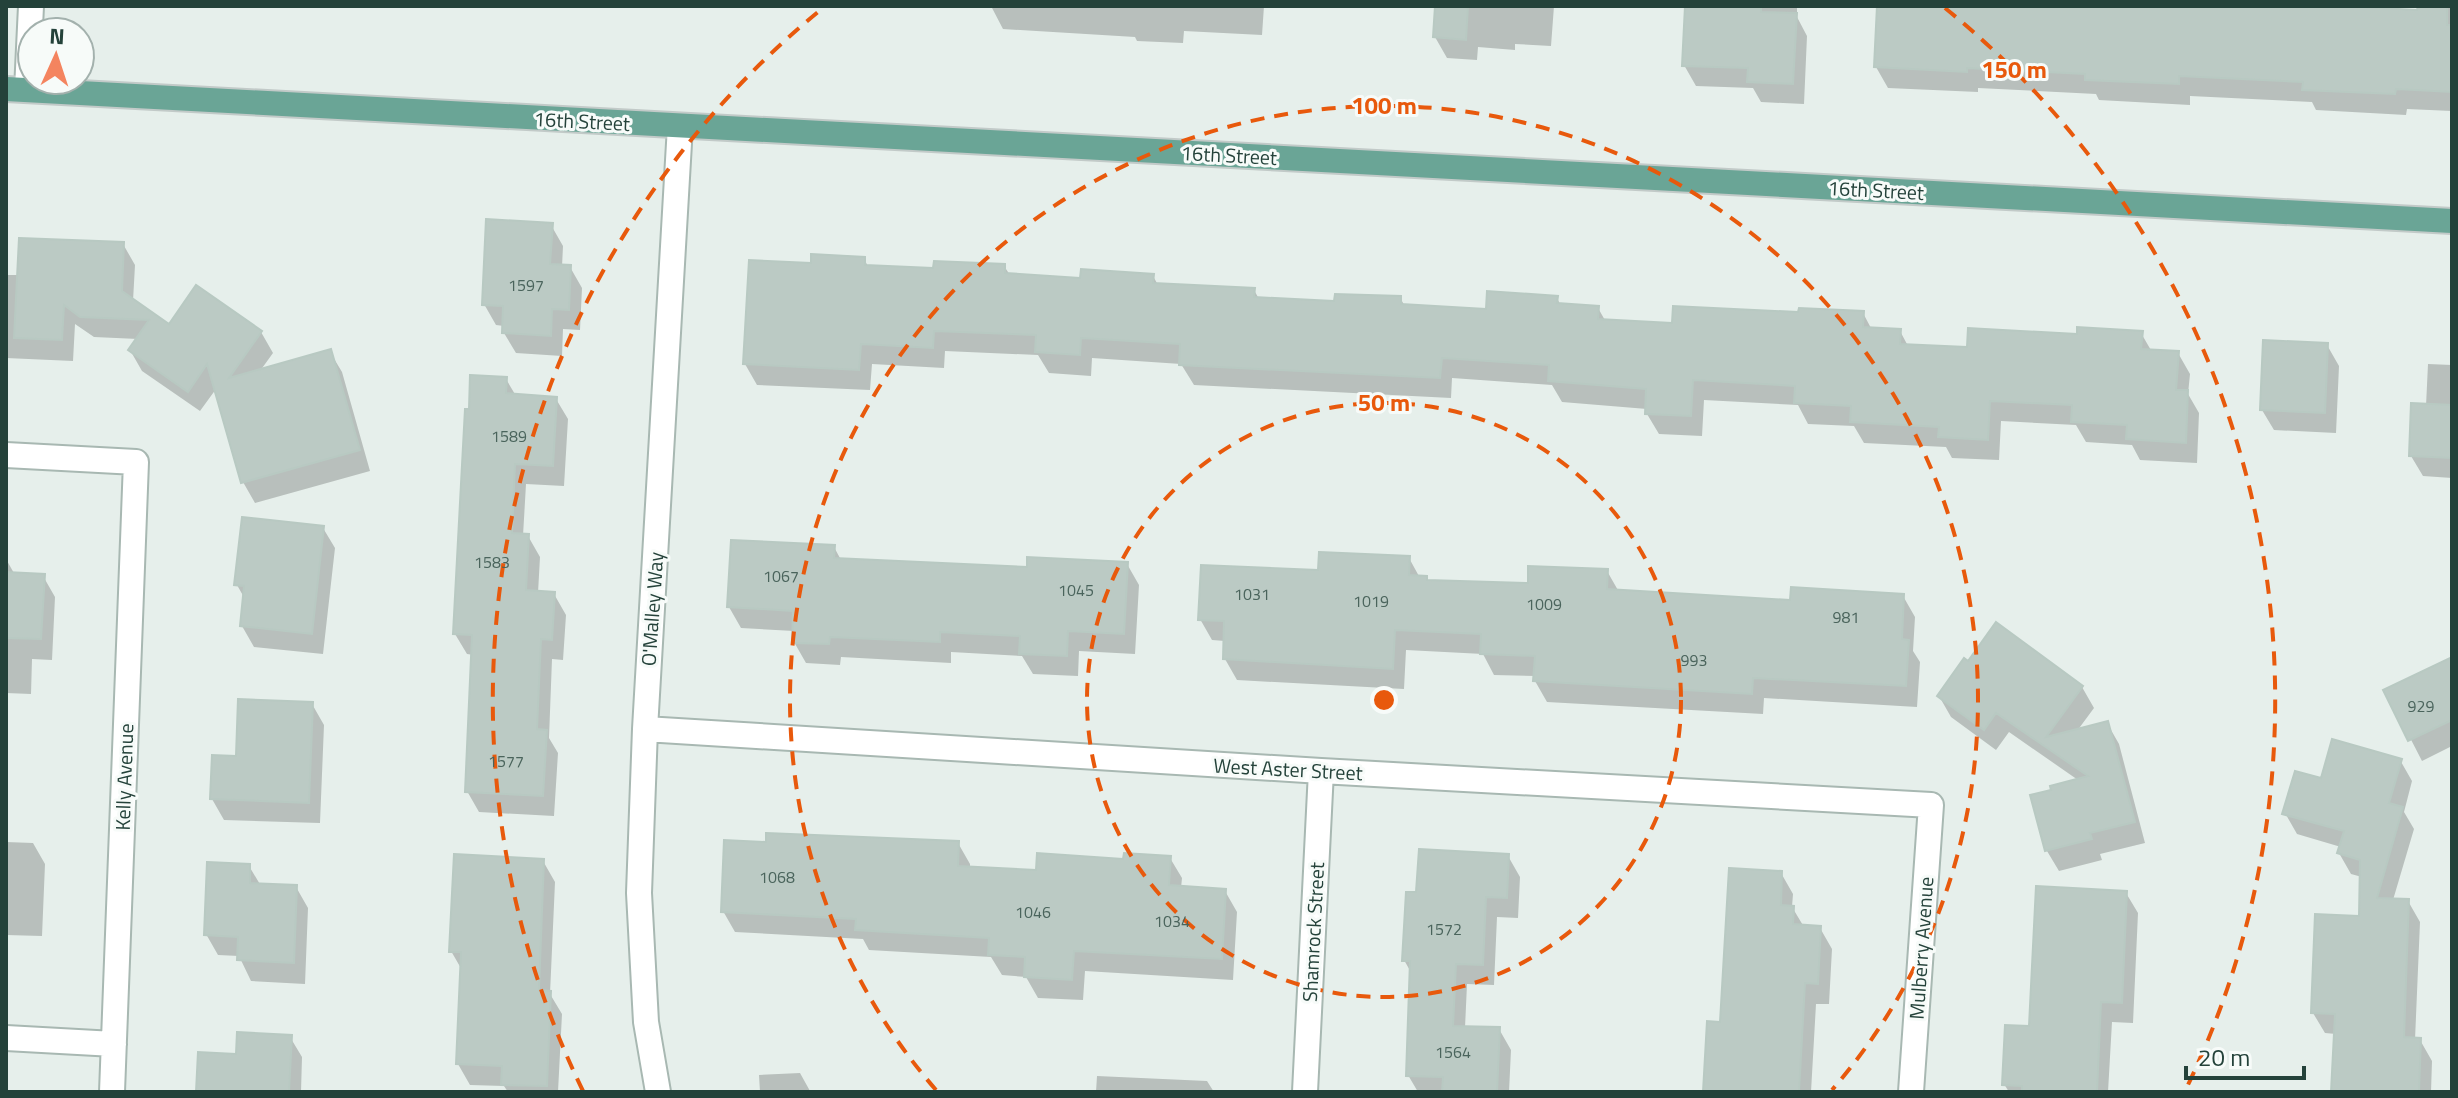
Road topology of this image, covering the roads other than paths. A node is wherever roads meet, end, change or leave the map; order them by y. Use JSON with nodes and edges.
{"nodes":[{"id":1,"x":96,"y":94,"type":"edge"},
{"id":2,"x":680,"y":126,"type":"junction"},
{"id":3,"x":2452,"y":221,"type":"edge"},
{"id":4,"x":6,"y":455,"type":"edge"},
{"id":5,"x":645,"y":729,"type":"junction"},
{"id":6,"x":1321,"y":771,"type":"junction"},
{"id":7,"x":1931,"y":805,"type":"joint"},
{"id":8,"x":6,"y":1038,"type":"edge"},
{"id":9,"x":114,"y":1044,"type":"junction"},
{"id":10,"x":112,"y":1092,"type":"edge"},
{"id":11,"x":658,"y":1092,"type":"edge"},
{"id":12,"x":1305,"y":1092,"type":"edge"},
{"id":13,"x":1911,"y":1092,"type":"edge"}],
"edges":[{"from":1,"to":2,"type":"main road","name":"16th Street"},
{"from":2,"to":3,"type":"main road","name":"16th Street"},
{"from":2,"to":5,"type":"street","name":"O'Malley Way"},
{"from":4,"to":9,"type":"street","name":"Kelly Avenue"},
{"from":5,"to":6,"type":"street","name":"West Aster Street"},
{"from":5,"to":11,"type":"street","name":"O'Malley Way"},
{"from":6,"to":7,"type":"street","name":"West Aster Street"},
{"from":6,"to":12,"type":"street","name":"Shamrock Street"},
{"from":7,"to":13,"type":"street","name":"Mulberry Avenue"},
{"from":8,"to":9,"type":"street"},
{"from":9,"to":10,"type":"street","name":"Kelly Avenue"}]}
